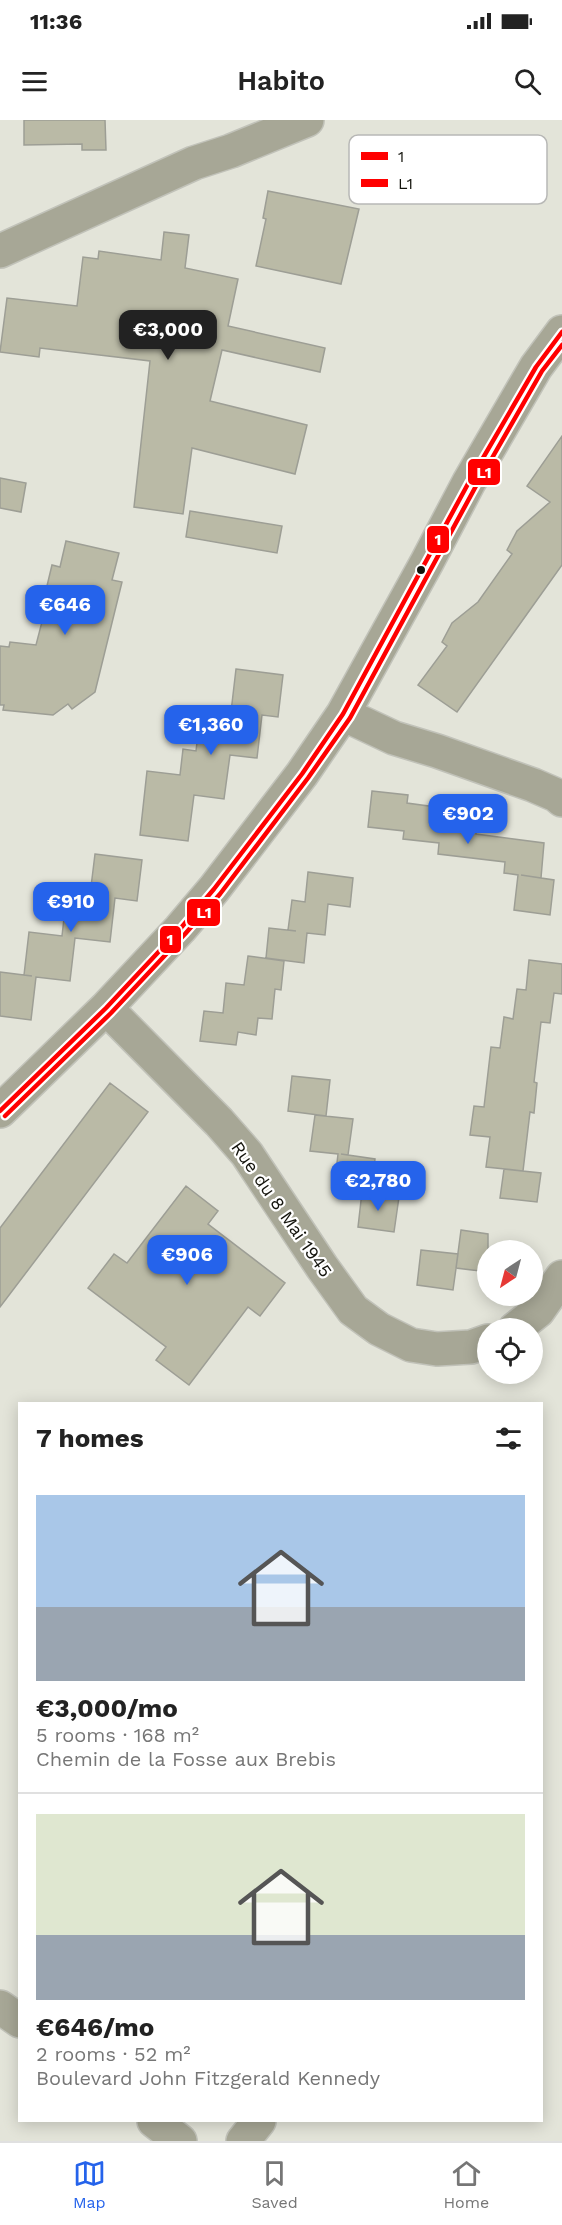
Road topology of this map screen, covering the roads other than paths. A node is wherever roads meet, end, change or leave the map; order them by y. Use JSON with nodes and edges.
{"nodes":[{"id":1,"x":307,"y":120,"type":"edge"},
{"id":2,"x":0,"y":251,"type":"edge"},
{"id":3,"x":562,"y":332,"type":"edge"},
{"id":4,"x":343,"y":714,"type":"junction"},
{"id":5,"x":562,"y":800,"type":"edge"},
{"id":6,"x":106,"y":1008,"type":"junction"},
{"id":7,"x":0,"y":1111,"type":"edge"},
{"id":8,"x":562,"y":1277,"type":"edge"},
{"id":9,"x":529,"y":1318,"type":"edge"},
{"id":10,"x":477,"y":1345,"type":"edge"},
{"id":11,"x":0,"y":2007,"type":"edge"},
{"id":12,"x":18,"y":2020,"type":"edge"},
{"id":13,"x":155,"y":2122,"type":"edge"},
{"id":14,"x":258,"y":2122,"type":"edge"},
{"id":15,"x":180,"y":2141,"type":"edge"},
{"id":16,"x":243,"y":2141,"type":"edge"}],
"edges":[{"from":1,"to":2,"type":"street"},
{"from":3,"to":4,"type":"street"},
{"from":4,"to":5,"type":"street"},
{"from":4,"to":6,"type":"street"},
{"from":6,"to":7,"type":"street"},
{"from":6,"to":10,"type":"street","name":"Rue du 8 Mai 1945"},
{"from":8,"to":9,"type":"street"},
{"from":11,"to":12,"type":"street"},
{"from":13,"to":15,"type":"street"},
{"from":14,"to":16,"type":"street"}]}
